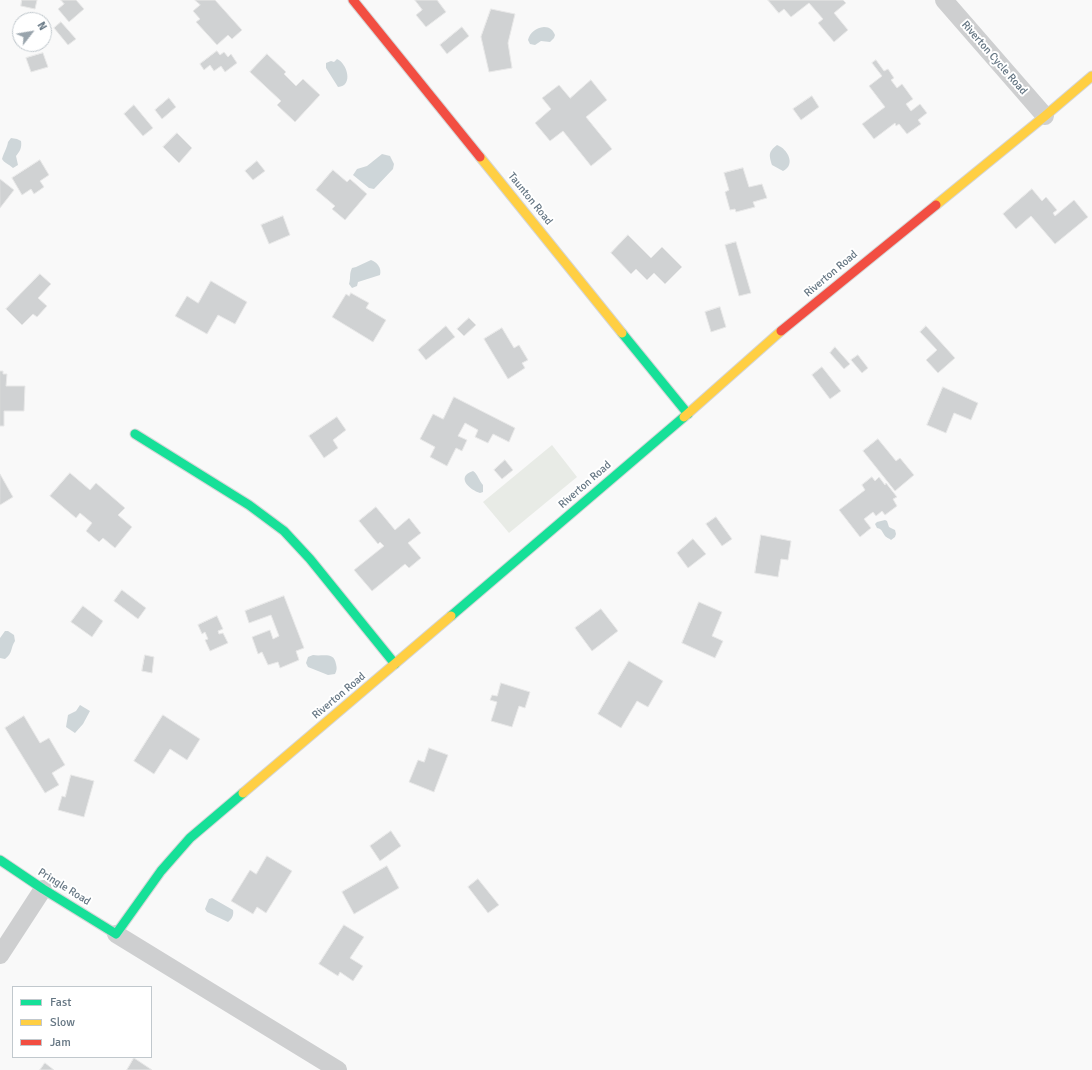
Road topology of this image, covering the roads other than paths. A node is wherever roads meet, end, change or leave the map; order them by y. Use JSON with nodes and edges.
{"nodes":[{"id":1,"x":353,"y":0,"type":"edge"},
{"id":2,"x":944,"y":0,"type":"edge"},
{"id":3,"x":1092,"y":76,"type":"edge"},
{"id":4,"x":1045,"y":116,"type":"junction"},
{"id":5,"x":688,"y":414,"type":"junction"},
{"id":6,"x":135,"y":434,"type":"dead end"},
{"id":7,"x":395,"y":664,"type":"junction"},
{"id":8,"x":0,"y":860,"type":"edge"},
{"id":9,"x":43,"y":889,"type":"junction"},
{"id":10,"x":116,"y":934,"type":"junction"},
{"id":11,"x":0,"y":955,"type":"edge"},
{"id":12,"x":338,"y":1070,"type":"edge"}],
"edges":[{"from":1,"to":5,"type":"street","name":"Taunton Road"},
{"from":2,"to":4,"type":"street","name":"Riverton Cycle Road"},
{"from":3,"to":4,"type":"street","name":"Riverton Road"},
{"from":4,"to":5,"type":"street","name":"Riverton Road"},
{"from":5,"to":7,"type":"street","name":"Riverton Road"},
{"from":6,"to":7,"type":"street"},
{"from":7,"to":10,"type":"street","name":"Riverton Road"},
{"from":8,"to":9,"type":"street","name":"Pringle Road"},
{"from":9,"to":10,"type":"street","name":"Pringle Road"},
{"from":9,"to":11,"type":"street"},
{"from":10,"to":12,"type":"street"}]}
